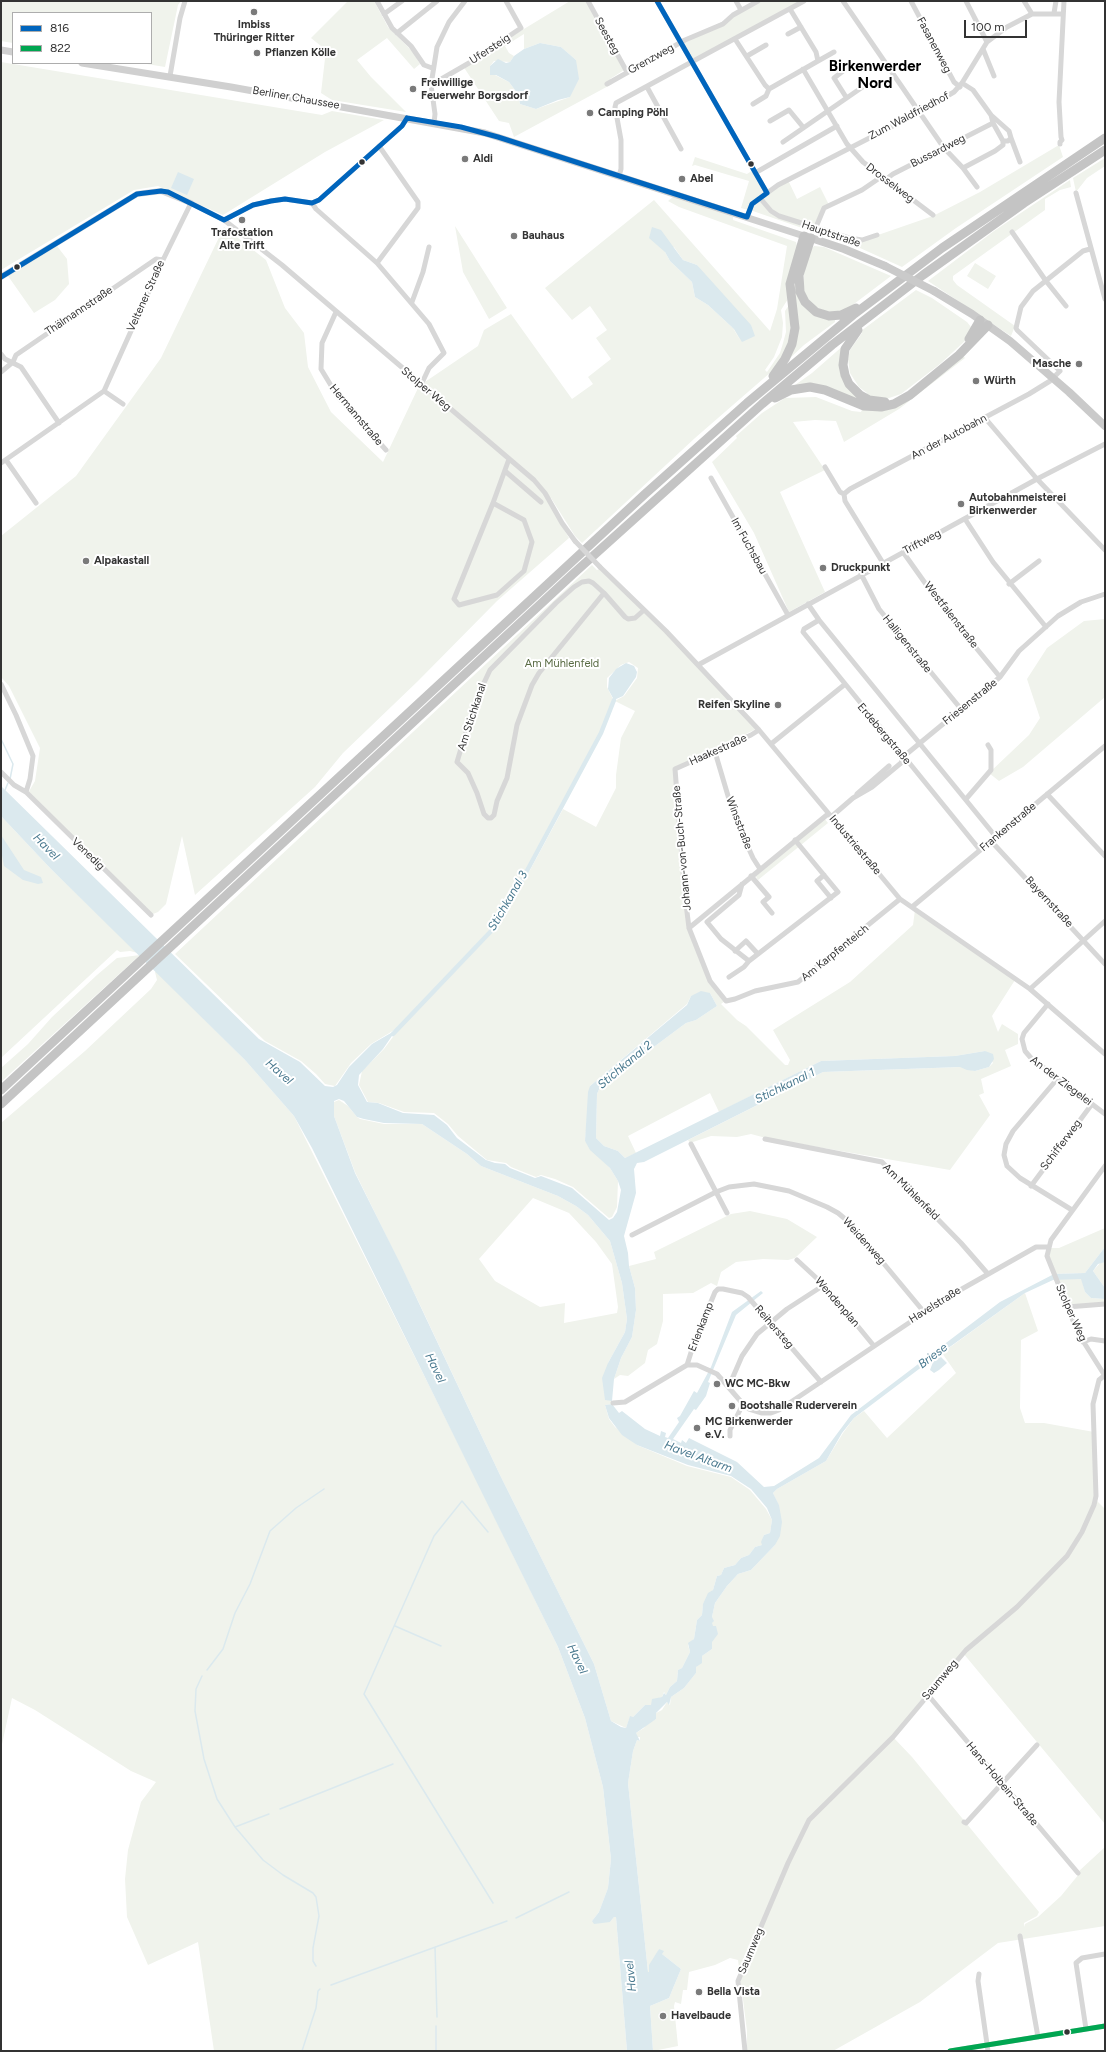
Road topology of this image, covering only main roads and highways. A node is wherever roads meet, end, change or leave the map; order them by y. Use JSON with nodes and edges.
{"nodes":[{"id":1,"x":1,"y":50,"type":"edge"},
{"id":2,"x":12,"y":52,"type":"edge"},
{"id":3,"x":89,"y":64,"type":"edge"},
{"id":4,"x":1105,"y":138,"type":"edge"},
{"id":5,"x":509,"y":140,"type":"joint"},
{"id":6,"x":1105,"y":150,"type":"edge"},
{"id":7,"x":808,"y":237,"type":"junction"},
{"id":8,"x":878,"y":296,"type":"junction"},
{"id":9,"x":880,"y":308,"type":"junction"},
{"id":10,"x":984,"y":322,"type":"junction"},
{"id":11,"x":747,"y":403,"type":"junction"},
{"id":12,"x":750,"y":414,"type":"junction"},
{"id":13,"x":1105,"y":426,"type":"edge"},
{"id":14,"x":1,"y":1090,"type":"edge"},
{"id":15,"x":1,"y":1104,"type":"edge"}],
"edges":[{"from":1,"to":2,"type":"main road"},
{"from":3,"to":5,"type":"main road","name":"Berliner Chaussee"},
{"from":4,"to":8,"type":"highway"},
{"from":5,"to":7,"type":"main road","name":"Hauptstraße"},
{"from":6,"to":9,"type":"highway"},
{"from":7,"to":8,"type":"highway"},
{"from":7,"to":10,"type":"main road","name":"Hauptstraße","bridge":true},
{"from":7,"to":11,"type":"highway"},
{"from":8,"to":11,"type":"highway"},
{"from":9,"to":10,"type":"highway"},
{"from":9,"to":12,"type":"highway"},
{"from":10,"to":12,"type":"highway"},
{"from":10,"to":13,"type":"main road","name":"Hauptstraße"},
{"from":11,"to":14,"type":"highway"},
{"from":12,"to":15,"type":"highway"}]}
